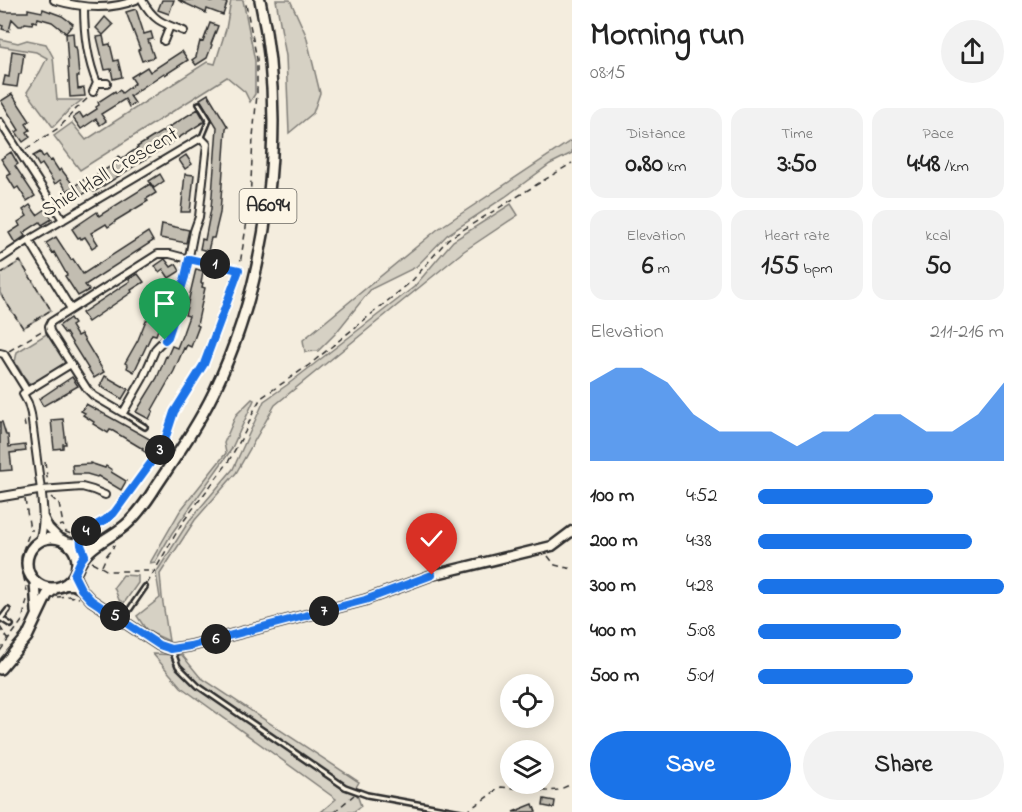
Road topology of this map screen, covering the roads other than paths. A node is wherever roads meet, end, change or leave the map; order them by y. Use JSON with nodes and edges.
{"nodes":[{"id":1,"x":54,"y":0,"type":"edge"},
{"id":2,"x":136,"y":0,"type":"edge"},
{"id":3,"x":142,"y":0,"type":"edge"},
{"id":4,"x":260,"y":0,"type":"edge"},
{"id":5,"x":84,"y":7,"type":"junction"},
{"id":6,"x":170,"y":26,"type":"junction"},
{"id":7,"x":184,"y":31,"type":"dead end"},
{"id":8,"x":164,"y":41,"type":"dead end"},
{"id":9,"x":97,"y":83,"type":"junction"},
{"id":10,"x":107,"y":83,"type":"dead end"},
{"id":11,"x":93,"y":92,"type":"road end"},
{"id":12,"x":199,"y":104,"type":"dead end"},
{"id":13,"x":0,"y":123,"type":"edge"},
{"id":14,"x":201,"y":138,"type":"junction"},
{"id":15,"x":63,"y":220,"type":"junction"},
{"id":16,"x":29,"y":240,"type":"junction"},
{"id":17,"x":0,"y":259,"type":"edge"},
{"id":18,"x":189,"y":259,"type":"junction"},
{"id":19,"x":71,"y":309,"type":"junction"},
{"id":20,"x":2,"y":353,"type":"edge"},
{"id":21,"x":71,"y":364,"type":"junction"},
{"id":22,"x":27,"y":392,"type":"junction"},
{"id":23,"x":123,"y":413,"type":"junction"},
{"id":24,"x":145,"y":427,"type":"dead end"},
{"id":25,"x":45,"y":490,"type":"junction"},
{"id":26,"x":105,"y":495,"type":"dead end"},
{"id":27,"x":0,"y":497,"type":"edge"},
{"id":28,"x":46,"y":528,"type":"junction"},
{"id":29,"x":572,"y":531,"type":"edge"},
{"id":30,"x":40,"y":540,"type":"junction"},
{"id":31,"x":64,"y":540,"type":"junction"},
{"id":32,"x":100,"y":542,"type":"junction"},
{"id":33,"x":75,"y":572,"type":"junction"},
{"id":34,"x":34,"y":582,"type":"junction"},
{"id":35,"x":60,"y":586,"type":"junction"},
{"id":36,"x":145,"y":587,"type":"road end"},
{"id":37,"x":81,"y":589,"type":"junction"},
{"id":38,"x":8,"y":610,"type":"dead end"},
{"id":39,"x":37,"y":618,"type":"junction"},
{"id":40,"x":1,"y":619,"type":"edge"},
{"id":41,"x":122,"y":620,"type":"junction"},
{"id":42,"x":11,"y":625,"type":"dead end"},
{"id":43,"x":171,"y":649,"type":"junction"},
{"id":44,"x":0,"y":669,"type":"edge"},
{"id":45,"x":461,"y":812,"type":"edge"}],
"edges":[{"from":1,"to":5,"type":"street"},
{"from":2,"to":5,"type":"street"},
{"from":3,"to":6,"type":"street"},
{"from":4,"to":32,"type":"main road","number":"A6094"},
{"from":5,"to":9,"type":"street"},
{"from":6,"to":7,"type":"street"},
{"from":6,"to":8,"type":"street"},
{"from":9,"to":10,"type":"street"},
{"from":9,"to":11,"type":"street"},
{"from":12,"to":14,"type":"lane"},
{"from":13,"to":15,"type":"street"},
{"from":14,"to":15,"type":"street","name":"Shiel Hall Crescent"},
{"from":14,"to":18,"type":"street","name":"Shiel Hall Crescent"},
{"from":15,"to":16,"type":"street","name":"Shiel Hall Crescent"},
{"from":16,"to":17,"type":"street","name":"Shiel Hall Crescent"},
{"from":16,"to":19,"type":"street"},
{"from":18,"to":19,"type":"street"},
{"from":18,"to":23,"type":"street","name":"Shiel Hall Crescent"},
{"from":19,"to":21,"type":"street"},
{"from":20,"to":22,"type":"street"},
{"from":21,"to":22,"type":"street"},
{"from":21,"to":23,"type":"street"},
{"from":22,"to":25,"type":"street"},
{"from":23,"to":24,"type":"lane"},
{"from":25,"to":26,"type":"street"},
{"from":25,"to":27,"type":"street"},
{"from":25,"to":28,"type":"street"},
{"from":28,"to":30,"type":"street"},
{"from":28,"to":31,"type":"street"},
{"from":29,"to":43,"type":"main road"},
{"from":30,"to":31,"type":"main road"},
{"from":30,"to":34,"type":"main road"},
{"from":31,"to":32,"type":"main road"},
{"from":31,"to":33,"type":"main road"},
{"from":32,"to":33,"type":"main road","number":"A6094"},
{"from":33,"to":35,"type":"main road","number":"A6094"},
{"from":33,"to":37,"type":"main road"},
{"from":34,"to":35,"type":"main road"},
{"from":34,"to":39,"type":"main road"},
{"from":35,"to":37,"type":"main road"},
{"from":35,"to":39,"type":"main road","number":"A6094"},
{"from":36,"to":41,"type":"lane"},
{"from":37,"to":41,"type":"main road"},
{"from":38,"to":40,"type":"lane"},
{"from":39,"to":44,"type":"main road","number":"A6094"},
{"from":40,"to":42,"type":"lane"},
{"from":41,"to":43,"type":"main road"},
{"from":43,"to":45,"type":"lane"}]}
